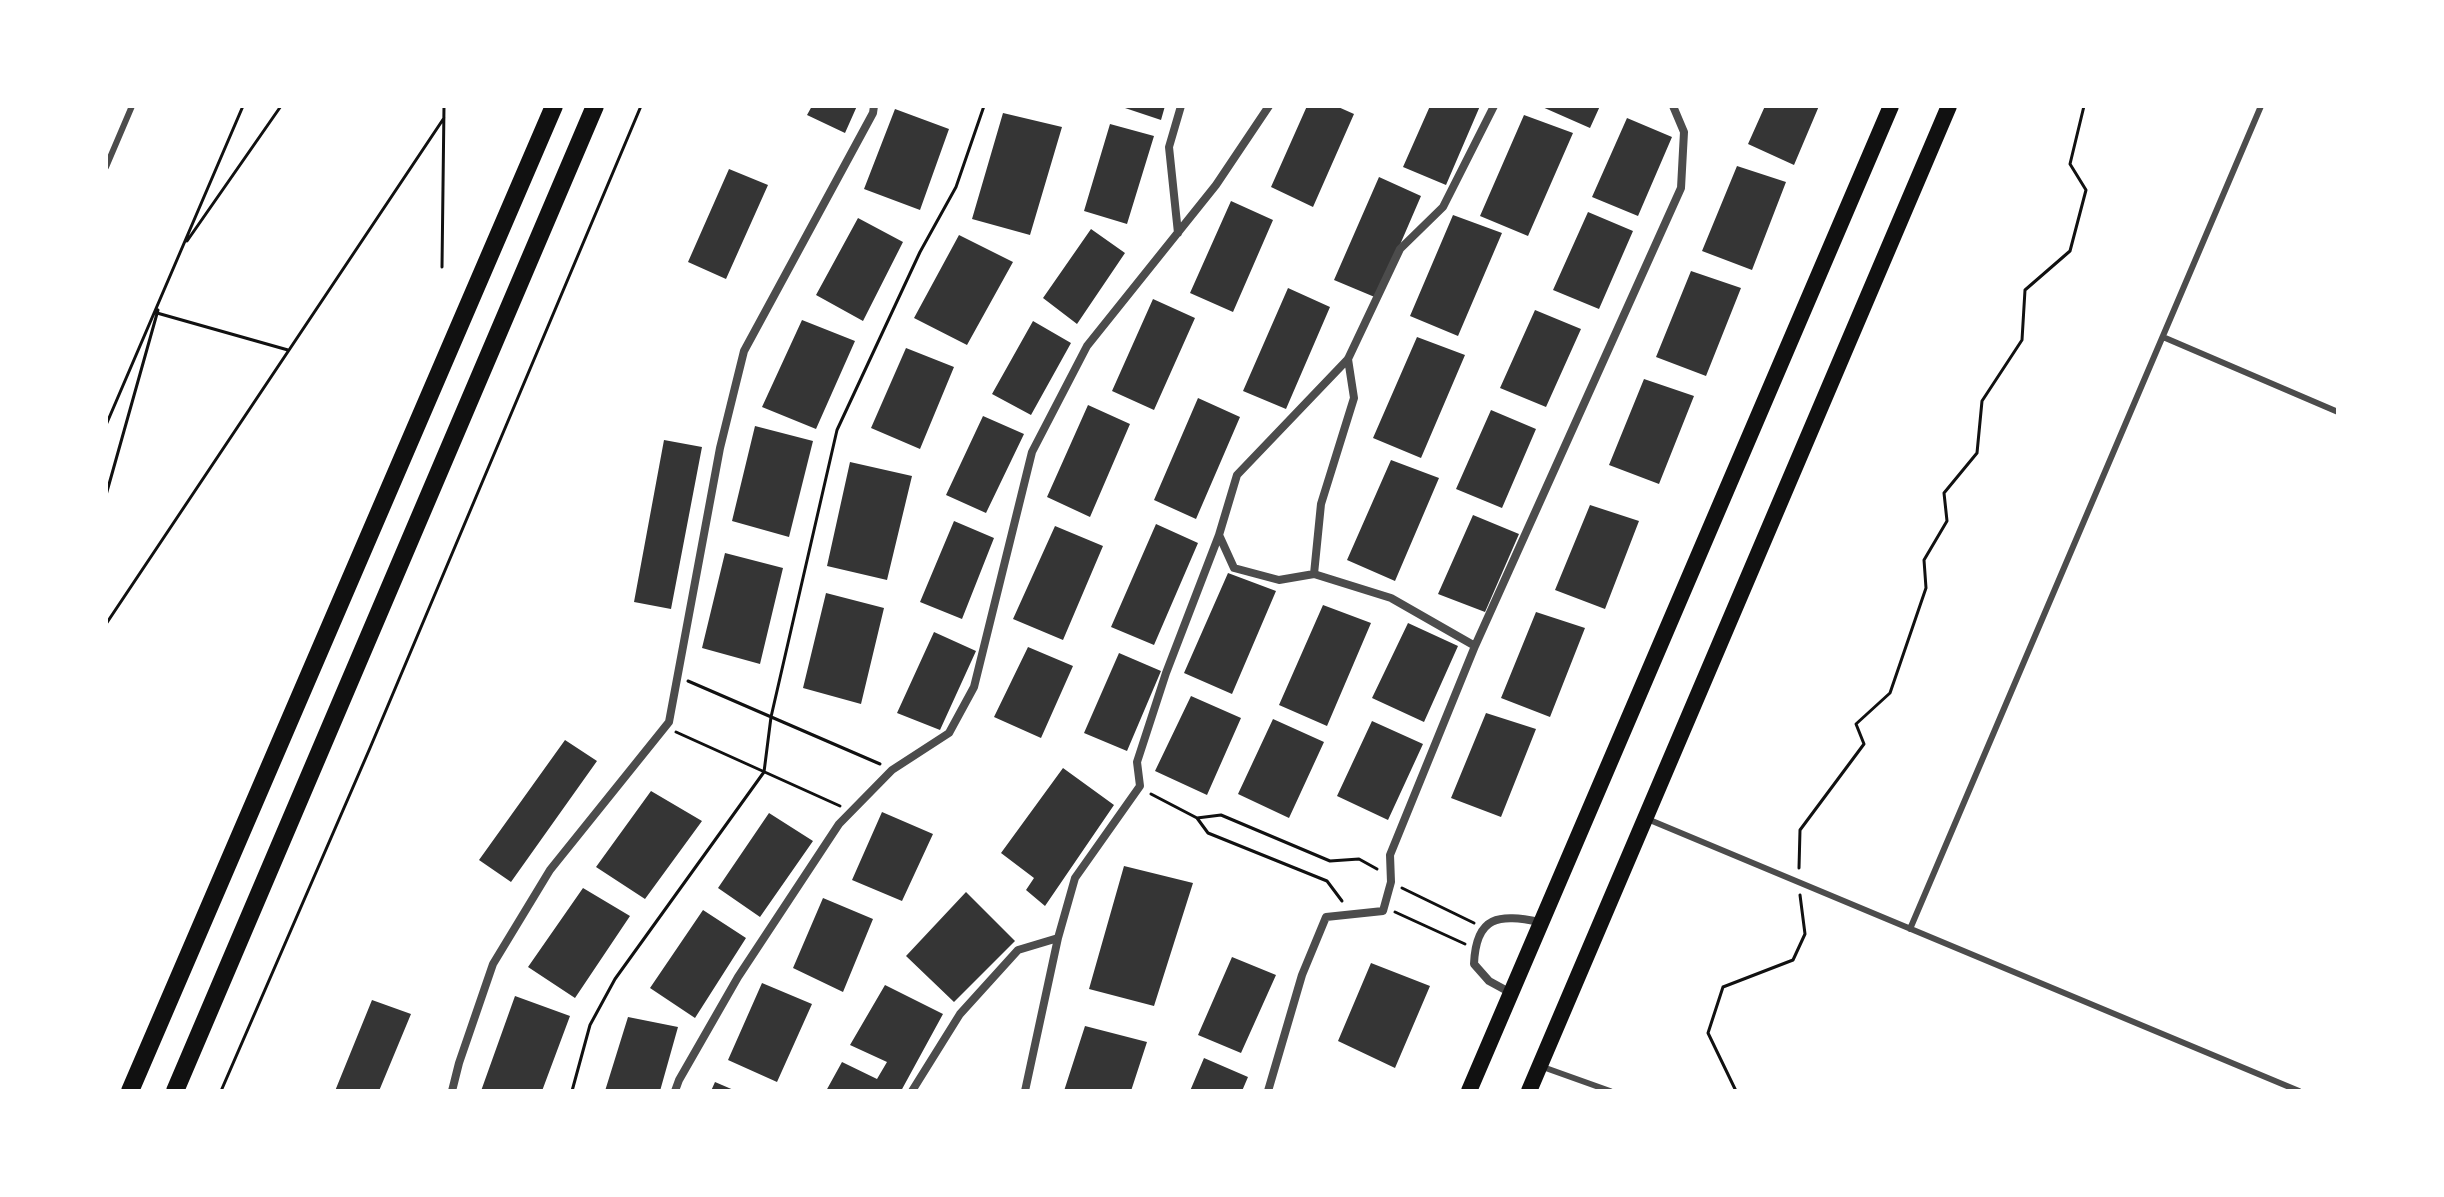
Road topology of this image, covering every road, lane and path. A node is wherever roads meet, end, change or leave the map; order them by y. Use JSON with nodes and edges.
{"nodes":[{"id":1,"x":132,"y":106,"type":"edge"},
{"id":2,"x":243,"y":106,"type":"edge"},
{"id":3,"x":281,"y":106,"type":"edge"},
{"id":4,"x":444,"y":106,"type":"edge"},
{"id":5,"x":554,"y":106,"type":"edge"},
{"id":6,"x":595,"y":106,"type":"edge"},
{"id":7,"x":641,"y":106,"type":"edge"},
{"id":8,"x":874,"y":106,"type":"edge"},
{"id":9,"x":984,"y":106,"type":"edge"},
{"id":10,"x":1181,"y":106,"type":"edge"},
{"id":11,"x":1269,"y":106,"type":"edge"},
{"id":12,"x":1494,"y":106,"type":"edge"},
{"id":13,"x":1673,"y":106,"type":"edge"},
{"id":14,"x":1891,"y":106,"type":"edge"},
{"id":15,"x":1949,"y":106,"type":"edge"},
{"id":16,"x":2084,"y":106,"type":"edge"},
{"id":17,"x":2261,"y":106,"type":"edge"},
{"id":18,"x":444,"y":118,"type":"junction"},
{"id":19,"x":106,"y":167,"type":"edge"},
{"id":20,"x":1178,"y":233,"type":"junction"},
{"id":21,"x":182,"y":249,"type":"junction"},
{"id":22,"x":442,"y":267,"type":"dead end"},
{"id":23,"x":162,"y":296,"type":"junction"},
{"id":24,"x":157,"y":313,"type":"junction"},
{"id":25,"x":2163,"y":337,"type":"junction"},
{"id":26,"x":289,"y":350,"type":"junction"},
{"id":27,"x":1348,"y":359,"type":"junction"},
{"id":28,"x":2338,"y":412,"type":"edge"},
{"id":29,"x":106,"y":425,"type":"edge"},
{"id":30,"x":106,"y":495,"type":"edge"},
{"id":31,"x":1219,"y":535,"type":"junction"},
{"id":32,"x":1314,"y":574,"type":"junction"},
{"id":33,"x":106,"y":624,"type":"edge"},
{"id":34,"x":1475,"y":646,"type":"junction"},
{"id":35,"x":678,"y":677,"type":"junction"},
{"id":36,"x":771,"y":717,"type":"junction"},
{"id":37,"x":665,"y":727,"type":"junction"},
{"id":38,"x":892,"y":770,"type":"junction"},
{"id":39,"x":764,"y":772,"type":"junction"},
{"id":40,"x":1140,"y":786,"type":"junction"},
{"id":41,"x":852,"y":811,"type":"junction"},
{"id":42,"x":1197,"y":818,"type":"junction"},
{"id":43,"x":1645,"y":818,"type":"junction"},
{"id":44,"x":1391,"y":882,"type":"junction"},
{"id":45,"x":1798,"y":882,"type":"junction"},
{"id":46,"x":1347,"y":904,"type":"dead end"},
{"id":47,"x":1383,"y":911,"type":"junction"},
{"id":48,"x":1540,"y":922,"type":"junction"},
{"id":49,"x":1485,"y":928,"type":"junction"},
{"id":50,"x":1910,"y":929,"type":"junction"},
{"id":51,"x":1058,"y":938,"type":"junction"},
{"id":52,"x":1475,"y":949,"type":"junction"},
{"id":53,"x":1511,"y":993,"type":"junction"},
{"id":54,"x":1540,"y":1066,"type":"junction"},
{"id":55,"x":130,"y":1091,"type":"edge"},
{"id":56,"x":175,"y":1091,"type":"edge"},
{"id":57,"x":221,"y":1091,"type":"edge"},
{"id":58,"x":452,"y":1091,"type":"edge"},
{"id":59,"x":572,"y":1091,"type":"edge"},
{"id":60,"x":675,"y":1091,"type":"edge"},
{"id":61,"x":912,"y":1091,"type":"edge"},
{"id":62,"x":1025,"y":1091,"type":"edge"},
{"id":63,"x":1268,"y":1091,"type":"edge"},
{"id":64,"x":1469,"y":1091,"type":"edge"},
{"id":65,"x":1529,"y":1091,"type":"edge"},
{"id":66,"x":1610,"y":1091,"type":"edge"},
{"id":67,"x":1736,"y":1091,"type":"edge"},
{"id":68,"x":2299,"y":1091,"type":"edge"}],
"edges":[{"from":1,"to":19,"type":"lane"},
{"from":2,"to":21,"type":"path"},
{"from":3,"to":21,"type":"path"},
{"from":4,"to":18,"type":"path"},
{"from":5,"to":55,"type":"main road"},
{"from":6,"to":56,"type":"main road"},
{"from":7,"to":57,"type":"path"},
{"from":8,"to":35,"type":"street"},
{"from":9,"to":36,"type":"path"},
{"from":10,"to":20,"type":"street"},
{"from":11,"to":20,"type":"street"},
{"from":12,"to":27,"type":"street"},
{"from":13,"to":34,"type":"street"},
{"from":14,"to":48,"type":"main road"},
{"from":15,"to":43,"type":"main road"},
{"from":16,"to":45,"type":"path"},
{"from":17,"to":25,"type":"lane"},
{"from":18,"to":22,"type":"path"},
{"from":18,"to":26,"type":"path"},
{"from":20,"to":38,"type":"street"},
{"from":21,"to":23,"type":"path"},
{"from":23,"to":24,"type":"path"},
{"from":23,"to":29,"type":"path"},
{"from":24,"to":26,"type":"path"},
{"from":24,"to":30,"type":"path"},
{"from":25,"to":28,"type":"lane"},
{"from":25,"to":50,"type":"lane"},
{"from":26,"to":33,"type":"path"},
{"from":27,"to":31,"type":"street"},
{"from":27,"to":32,"type":"street"},
{"from":31,"to":32,"type":"street"},
{"from":31,"to":40,"type":"street"},
{"from":32,"to":34,"type":"street"},
{"from":34,"to":44,"type":"street"},
{"from":35,"to":36,"type":"path"},
{"from":35,"to":37,"type":"street"},
{"from":36,"to":38,"type":"path"},
{"from":36,"to":39,"type":"path"},
{"from":37,"to":39,"type":"path"},
{"from":37,"to":58,"type":"street"},
{"from":38,"to":41,"type":"street"},
{"from":39,"to":41,"type":"path"},
{"from":39,"to":59,"type":"path"},
{"from":40,"to":42,"type":"path"},
{"from":40,"to":51,"type":"street"},
{"from":41,"to":60,"type":"street"},
{"from":42,"to":44,"type":"path"},
{"from":42,"to":46,"type":"path"},
{"from":43,"to":45,"type":"lane"},
{"from":43,"to":54,"type":"main road"},
{"from":44,"to":47,"type":"street"},
{"from":44,"to":49,"type":"path"},
{"from":45,"to":50,"type":"lane"},
{"from":45,"to":67,"type":"path"},
{"from":47,"to":52,"type":"path"},
{"from":47,"to":63,"type":"street"},
{"from":48,"to":49,"type":"street"},
{"from":48,"to":53,"type":"main road"},
{"from":49,"to":52,"type":"street"},
{"from":50,"to":68,"type":"lane"},
{"from":51,"to":61,"type":"street"},
{"from":51,"to":62,"type":"street"},
{"from":52,"to":53,"type":"street"},
{"from":53,"to":64,"type":"main road"},
{"from":54,"to":65,"type":"main road"},
{"from":54,"to":66,"type":"lane"}]}
